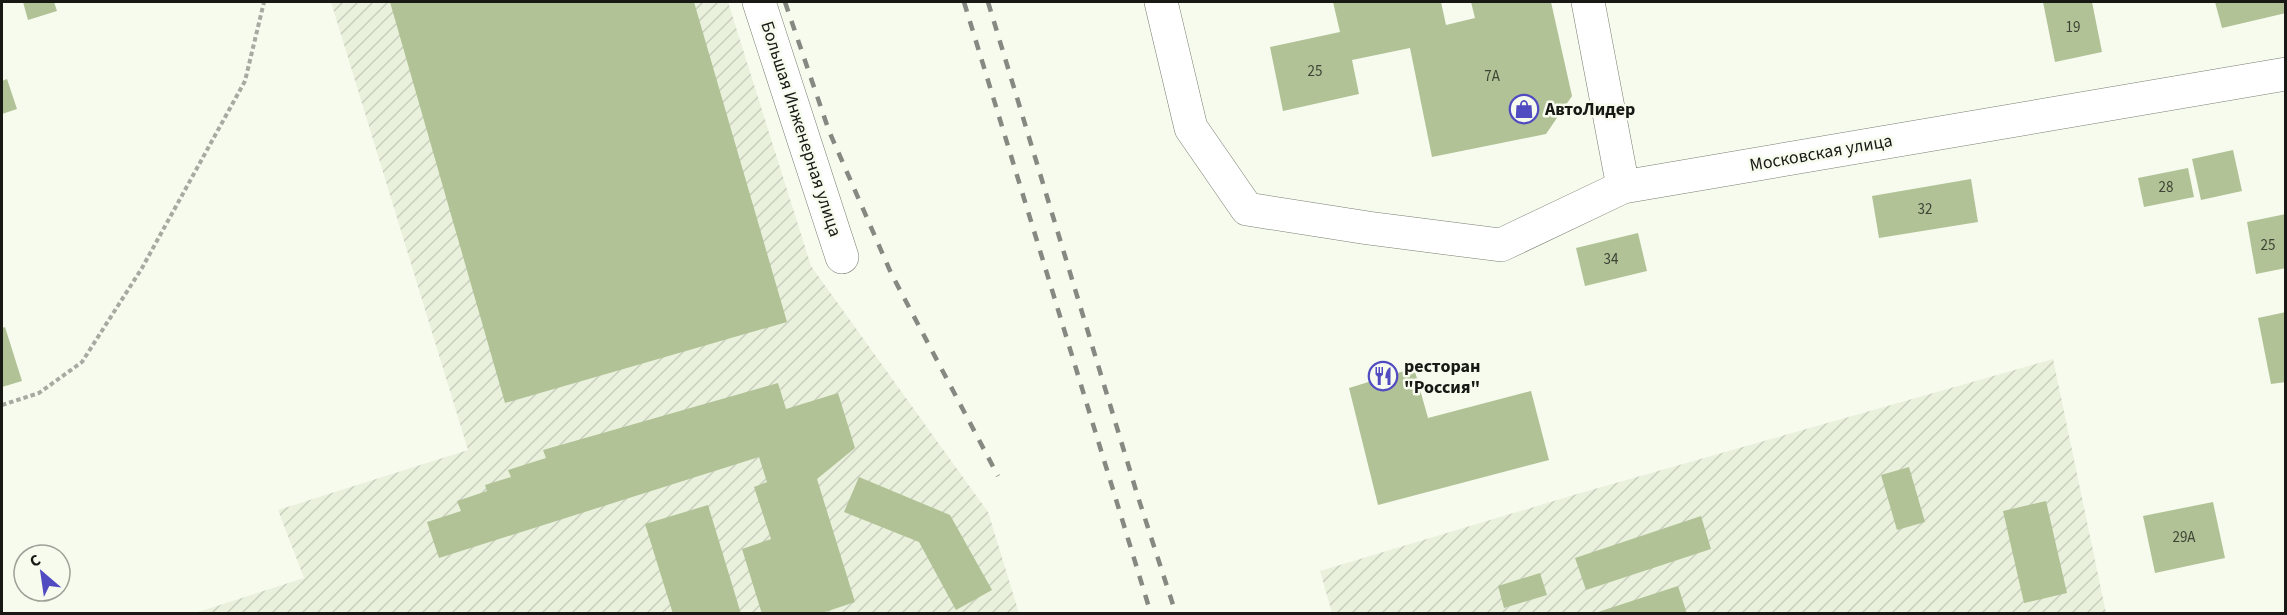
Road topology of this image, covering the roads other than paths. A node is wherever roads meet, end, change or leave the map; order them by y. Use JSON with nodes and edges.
{"nodes":[{"id":1,"x":759,"y":2,"type":"edge"},
{"id":2,"x":1161,"y":2,"type":"edge"},
{"id":3,"x":1588,"y":2,"type":"edge"},
{"id":4,"x":2286,"y":74,"type":"edge"},
{"id":5,"x":1623,"y":187,"type":"junction"},
{"id":6,"x":842,"y":258,"type":"dead end"}],
"edges":[{"from":1,"to":6,"type":"street","name":"Большая Инженерная улица"},
{"from":2,"to":5,"type":"street","name":"Московская улица"},
{"from":3,"to":5,"type":"street"},
{"from":4,"to":5,"type":"street","name":"Московская улица"}]}
